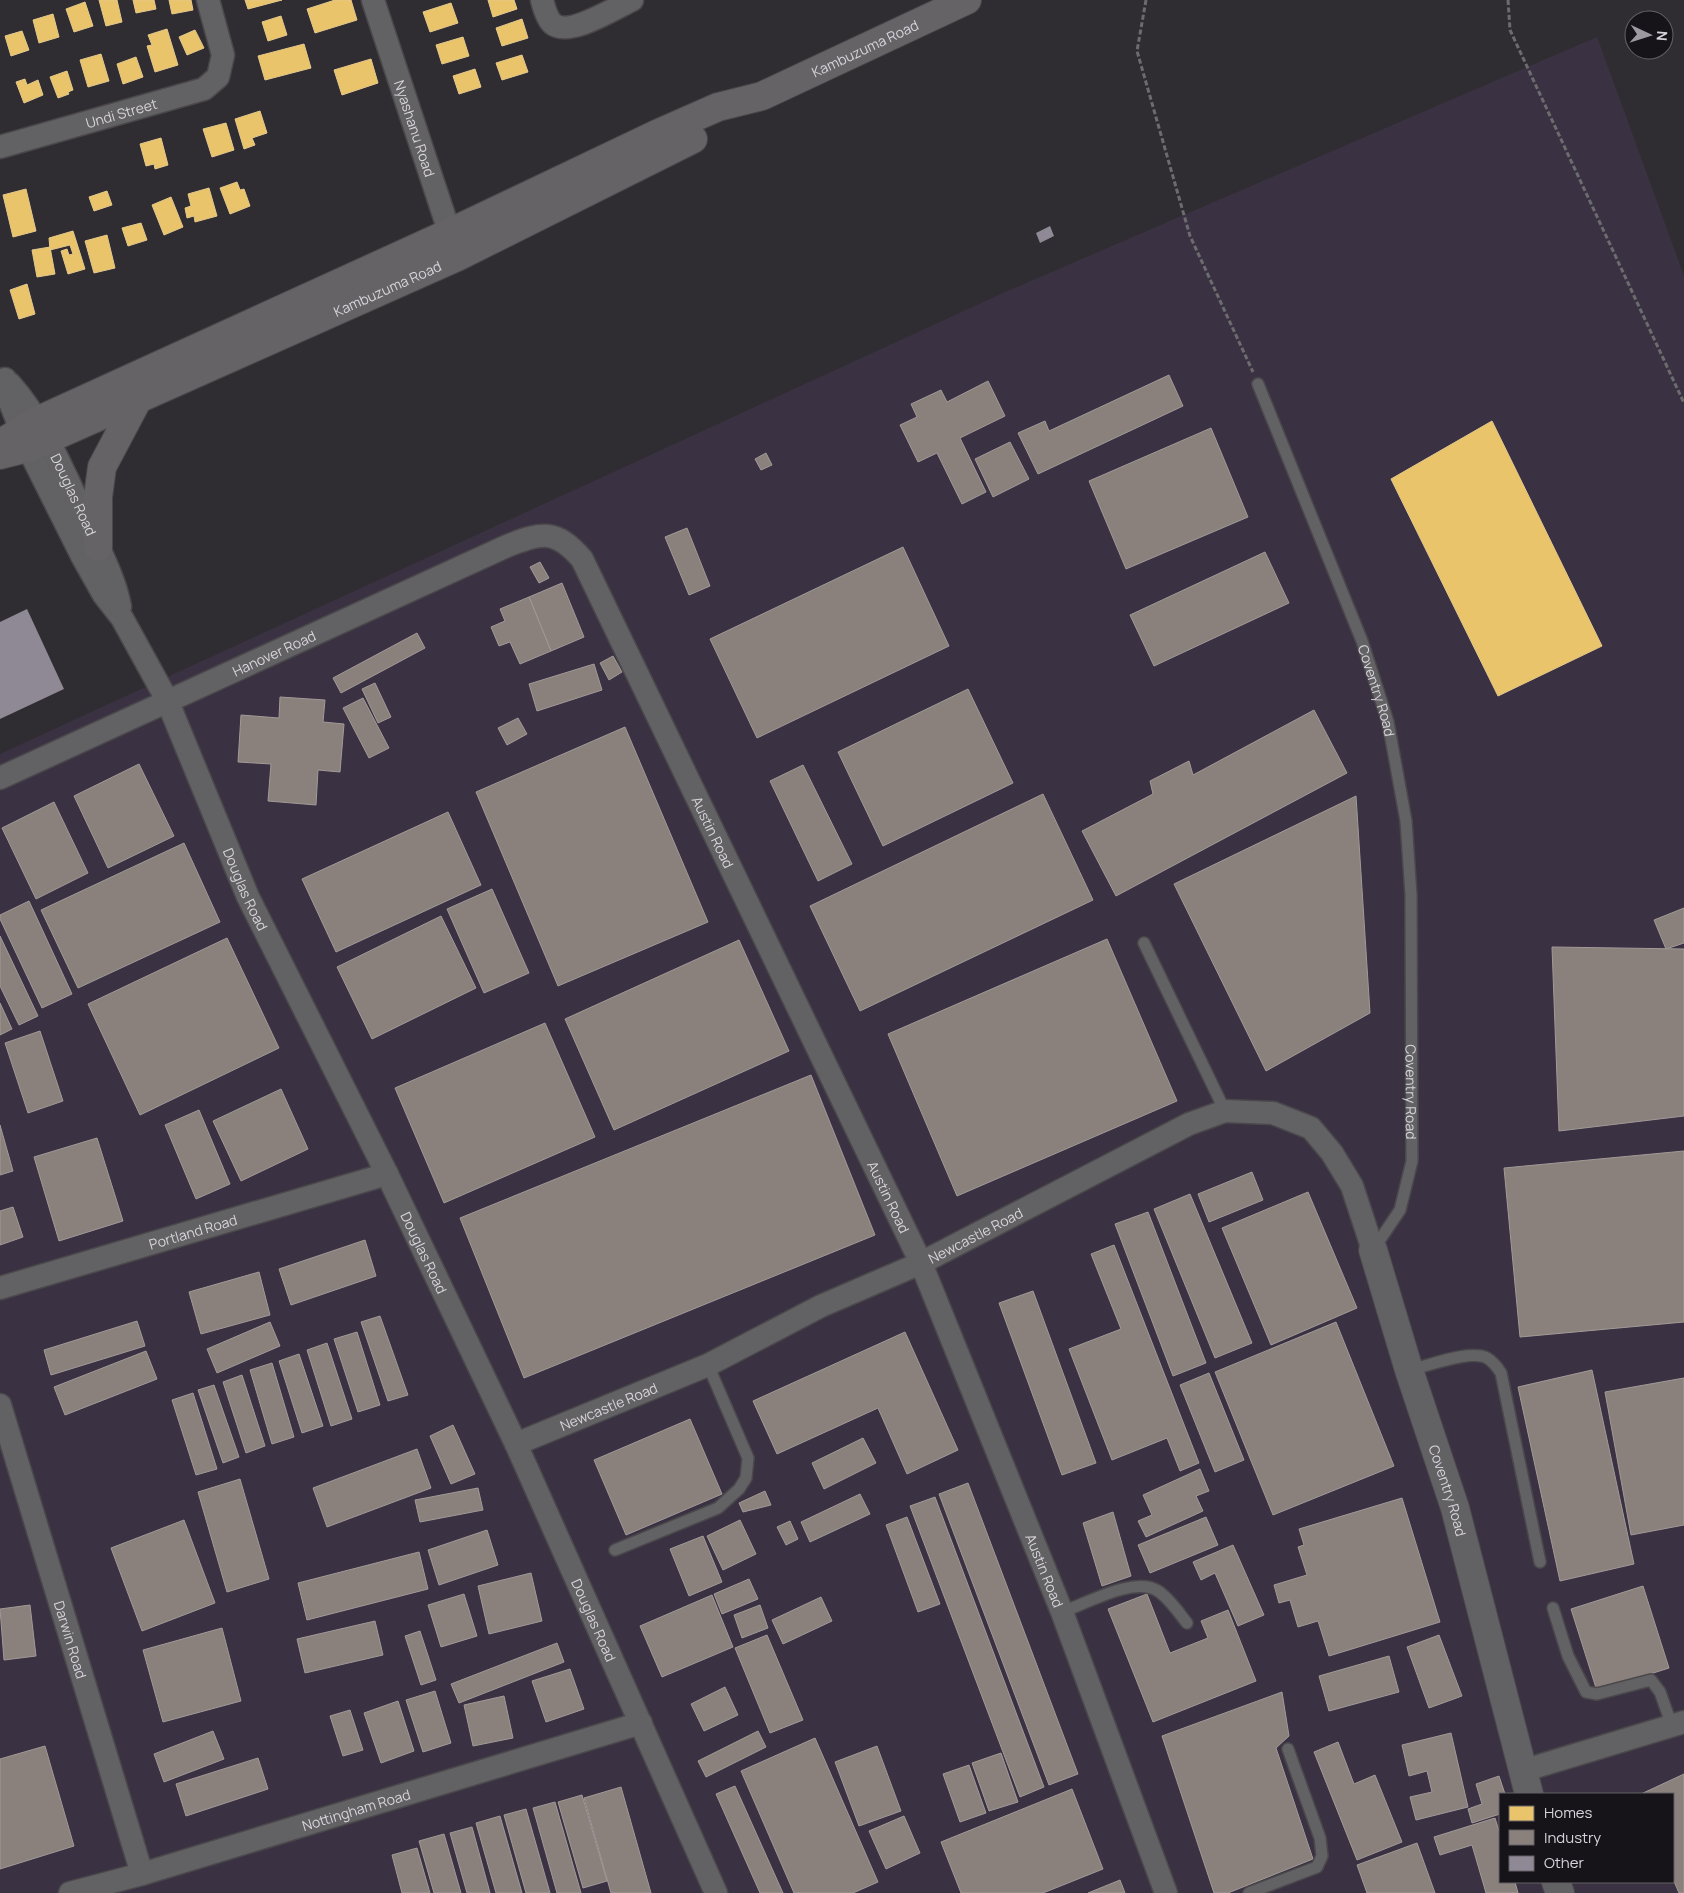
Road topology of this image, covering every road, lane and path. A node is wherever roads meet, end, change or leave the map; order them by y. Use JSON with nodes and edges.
{"nodes":[{"id":1,"x":208,"y":0,"type":"edge"},
{"id":2,"x":374,"y":0,"type":"edge"},
{"id":3,"x":542,"y":0,"type":"edge"},
{"id":4,"x":632,"y":0,"type":"edge"},
{"id":5,"x":967,"y":0,"type":"edge"},
{"id":6,"x":1146,"y":0,"type":"edge"},
{"id":7,"x":1508,"y":0,"type":"edge"},
{"id":8,"x":0,"y":147,"type":"edge"},
{"id":9,"x":453,"y":245,"type":"junction"},
{"id":10,"x":2,"y":374,"type":"edge"},
{"id":11,"x":1258,"y":384,"type":"joint"},
{"id":12,"x":138,"y":399,"type":"junction"},
{"id":13,"x":1684,"y":403,"type":"edge"},
{"id":14,"x":33,"y":435,"type":"junction"},
{"id":15,"x":0,"y":449,"type":"edge"},
{"id":16,"x":0,"y":455,"type":"edge"},
{"id":17,"x":550,"y":535,"type":"joint"},
{"id":18,"x":98,"y":547,"type":"junction"},
{"id":19,"x":122,"y":618,"type":"junction"},
{"id":20,"x":167,"y":700,"type":"junction"},
{"id":21,"x":0,"y":778,"type":"edge"},
{"id":22,"x":1144,"y":943,"type":"dead end"},
{"id":23,"x":1225,"y":1111,"type":"junction"},
{"id":24,"x":387,"y":1174,"type":"junction"},
{"id":25,"x":1373,"y":1250,"type":"junction"},
{"id":26,"x":921,"y":1263,"type":"junction"},
{"id":27,"x":0,"y":1288,"type":"edge"},
{"id":28,"x":708,"y":1365,"type":"junction"},
{"id":29,"x":1409,"y":1370,"type":"junction"},
{"id":30,"x":0,"y":1405,"type":"edge"},
{"id":31,"x":516,"y":1444,"type":"junction"},
{"id":32,"x":615,"y":1550,"type":"dead end"},
{"id":33,"x":1540,"y":1562,"type":"dead end"},
{"id":34,"x":1553,"y":1608,"type":"dead end"},
{"id":35,"x":1062,"y":1612,"type":"junction"},
{"id":36,"x":1187,"y":1623,"type":"dead end"},
{"id":37,"x":641,"y":1722,"type":"junction"},
{"id":38,"x":1678,"y":1724,"type":"edge"},
{"id":39,"x":1288,"y":1749,"type":"dead end"},
{"id":40,"x":1526,"y":1782,"type":"edge"},
{"id":41,"x":142,"y":1874,"type":"junction"},
{"id":42,"x":70,"y":1893,"type":"edge"},
{"id":43,"x":716,"y":1893,"type":"edge"},
{"id":44,"x":1166,"y":1893,"type":"edge"},
{"id":45,"x":1249,"y":1893,"type":"edge"}],
"edges":[{"from":1,"to":8,"type":"street","name":"Undi Street"},
{"from":2,"to":9,"type":"street","name":"Nyashanu Road"},
{"from":3,"to":4,"type":"street"},
{"from":5,"to":9,"type":"main road","name":"Kambuzuma Road"},
{"from":6,"to":11,"type":"path"},
{"from":7,"to":13,"type":"path"},
{"from":9,"to":12,"type":"main road","name":"Kambuzuma Road"},
{"from":9,"to":14,"type":"main road","name":"Kambuzuma Road"},
{"from":10,"to":14,"type":"street","name":"Douglas Road"},
{"from":11,"to":25,"type":"lane","name":"Coventry Road"},
{"from":12,"to":14,"type":"main road","name":"Kambuzuma Road"},
{"from":12,"to":18,"type":"main road"},
{"from":14,"to":15,"type":"main road","name":"Kambuzuma Road"},
{"from":14,"to":16,"type":"main road","name":"Kambuzuma Road"},
{"from":14,"to":18,"type":"street","name":"Douglas Road"},
{"from":14,"to":19,"type":"street","name":"Douglas Road"},
{"from":17,"to":20,"type":"street","name":"Hanover Road"},
{"from":17,"to":26,"type":"street","name":"Austin Road"},
{"from":18,"to":19,"type":"street","name":"Douglas Road"},
{"from":19,"to":20,"type":"street","name":"Douglas Road"},
{"from":20,"to":21,"type":"street","name":"Hanover Road"},
{"from":20,"to":24,"type":"street","name":"Douglas Road"},
{"from":22,"to":23,"type":"lane"},
{"from":23,"to":25,"type":"street","name":"Newcastle Road"},
{"from":23,"to":26,"type":"street","name":"Newcastle Road"},
{"from":24,"to":27,"type":"street","name":"Portland Road"},
{"from":24,"to":31,"type":"street","name":"Douglas Road"},
{"from":25,"to":29,"type":"street","name":"Coventry Road"},
{"from":26,"to":28,"type":"street","name":"Newcastle Road"},
{"from":26,"to":35,"type":"street","name":"Austin Road"},
{"from":28,"to":31,"type":"street","name":"Newcastle Road"},
{"from":28,"to":32,"type":"lane"},
{"from":29,"to":33,"type":"lane"},
{"from":29,"to":40,"type":"street","name":"Coventry Road"},
{"from":30,"to":41,"type":"street","name":"Darwin Road"},
{"from":31,"to":37,"type":"street","name":"Douglas Road"},
{"from":34,"to":38,"type":"lane"},
{"from":35,"to":36,"type":"lane"},
{"from":35,"to":44,"type":"street","name":"Austin Road"},
{"from":37,"to":41,"type":"street","name":"Nottingham Road"},
{"from":37,"to":43,"type":"street","name":"Douglas Road"},
{"from":38,"to":40,"type":"street"},
{"from":39,"to":45,"type":"lane"},
{"from":41,"to":42,"type":"street","name":"Nottingham Road"}]}
